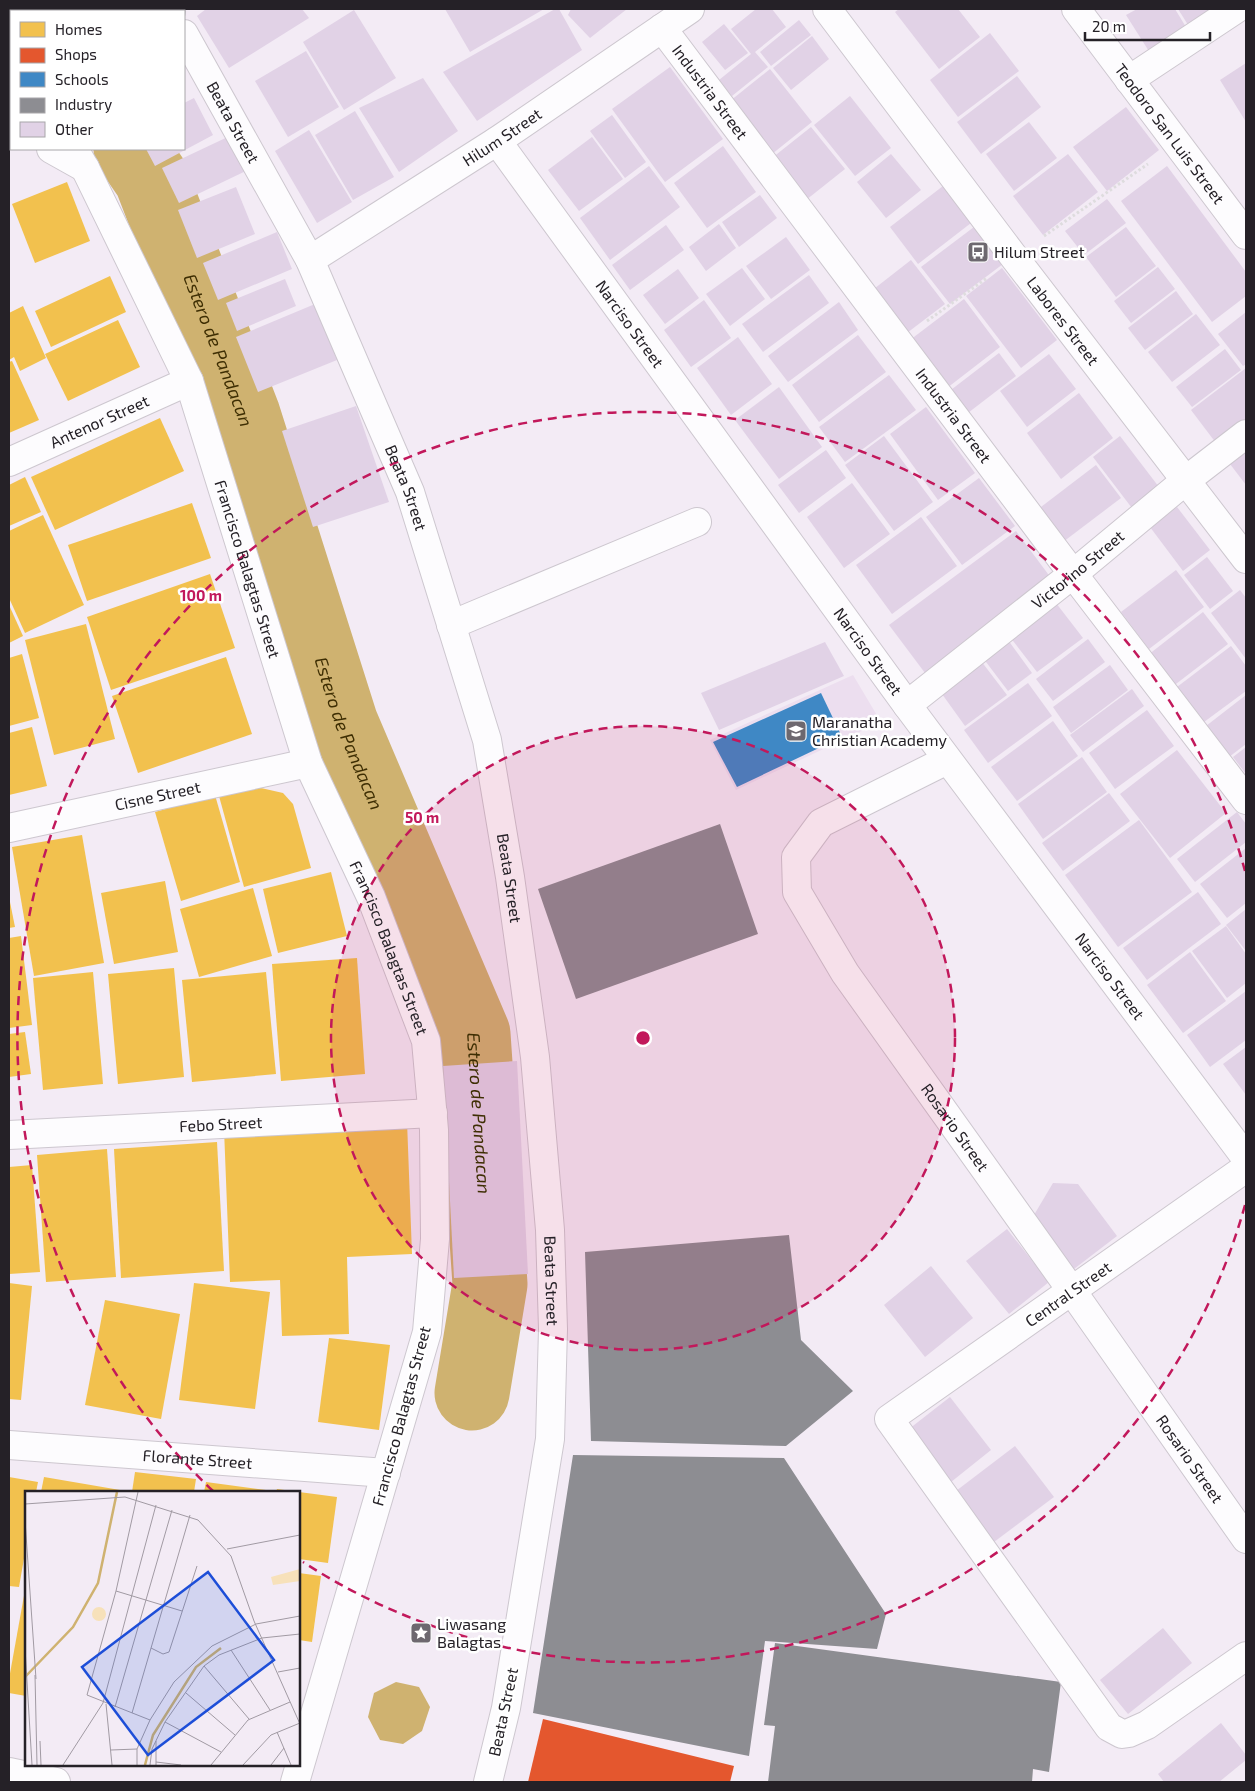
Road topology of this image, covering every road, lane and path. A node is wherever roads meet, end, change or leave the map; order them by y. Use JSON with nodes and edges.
{"nodes":[{"id":1,"x":690,"y":9,"type":"edge"},
{"id":2,"x":827,"y":9,"type":"edge"},
{"id":3,"x":1076,"y":9,"type":"edge"},
{"id":4,"x":1236,"y":9,"type":"edge"},
{"id":5,"x":662,"y":28,"type":"junction"},
{"id":6,"x":185,"y":36,"type":"edge"},
{"id":7,"x":1129,"y":80,"type":"junction"},
{"id":8,"x":497,"y":141,"type":"junction"},
{"id":9,"x":54,"y":150,"type":"edge"},
{"id":10,"x":80,"y":158,"type":"edge"},
{"id":11,"x":1246,"y":235,"type":"edge"},
{"id":12,"x":310,"y":260,"type":"junction"},
{"id":13,"x":189,"y":381,"type":"junction"},
{"id":14,"x":1246,"y":434,"type":"edge"},
{"id":15,"x":9,"y":462,"type":"edge"},
{"id":16,"x":1185,"y":481,"type":"junction"},
{"id":17,"x":697,"y":522,"type":"dead end"},
{"id":18,"x":1246,"y":559,"type":"edge"},
{"id":19,"x":1073,"y":574,"type":"junction"},
{"id":20,"x":452,"y":625,"type":"junction"},
{"id":21,"x":906,"y":705,"type":"junction"},
{"id":22,"x":947,"y":760,"type":"junction"},
{"id":23,"x":308,"y":763,"type":"junction"},
{"id":24,"x":1246,"y":800,"type":"edge"},
{"id":25,"x":9,"y":828,"type":"edge"},
{"id":26,"x":433,"y":1113,"type":"junction"},
{"id":27,"x":9,"y":1135,"type":"edge"},
{"id":28,"x":1246,"y":1158,"type":"edge"},
{"id":29,"x":1246,"y":1168,"type":"edge"},
{"id":30,"x":1072,"y":1291,"type":"junction"},
{"id":31,"x":9,"y":1445,"type":"edge"},
{"id":32,"x":386,"y":1473,"type":"junction"},
{"id":33,"x":1246,"y":1539,"type":"edge"},
{"id":34,"x":1246,"y":1656,"type":"edge"},
{"id":35,"x":300,"y":1765,"type":"edge"},
{"id":36,"x":300,"y":1766,"type":"edge"},
{"id":37,"x":9,"y":1772,"type":"edge"},
{"id":38,"x":56,"y":1782,"type":"edge"},
{"id":39,"x":295,"y":1782,"type":"edge"},
{"id":40,"x":488,"y":1782,"type":"edge"}],
"edges":[{"from":1,"to":5,"type":"street","name":"Hilum Street"},
{"from":2,"to":16,"type":"street","name":"Labores Street"},
{"from":3,"to":7,"type":"street","name":"Teodoro San Luis Street"},
{"from":4,"to":7,"type":"street"},
{"from":5,"to":8,"type":"street","name":"Hilum Street"},
{"from":5,"to":19,"type":"street","name":"Industria Street"},
{"from":6,"to":12,"type":"street","name":"Beata Street"},
{"from":7,"to":11,"type":"street","name":"Teodoro San Luis Street"},
{"from":8,"to":12,"type":"street","name":"Hilum Street"},
{"from":8,"to":21,"type":"street","name":"Narciso Street"},
{"from":9,"to":10,"type":"street"},
{"from":10,"to":13,"type":"street","name":"Francisco Balagtas Street"},
{"from":12,"to":20,"type":"street","name":"Beata Street"},
{"from":13,"to":15,"type":"street","name":"Antenor Street"},
{"from":13,"to":23,"type":"street","name":"Francisco Balagtas Street"},
{"from":14,"to":16,"type":"street","name":"Victorino Street"},
{"from":16,"to":18,"type":"street","name":"Labores Street"},
{"from":16,"to":19,"type":"street","name":"Victorino Street"},
{"from":17,"to":20,"type":"street"},
{"from":19,"to":21,"type":"street","name":"Victorino Street"},
{"from":19,"to":24,"type":"street","name":"Industria Street"},
{"from":20,"to":40,"type":"street","name":"Beata Street"},
{"from":21,"to":22,"type":"street","name":"Narciso Street"},
{"from":22,"to":28,"type":"street","name":"Narciso Street"},
{"from":22,"to":30,"type":"street","name":"Rosario Street"},
{"from":23,"to":25,"type":"street","name":"Cisne Street"},
{"from":23,"to":26,"type":"street","name":"Francisco Balagtas Street"},
{"from":26,"to":27,"type":"street","name":"Febo Street"},
{"from":26,"to":32,"type":"street","name":"Francisco Balagtas Street"},
{"from":29,"to":30,"type":"street","name":"Central Street"},
{"from":30,"to":33,"type":"street","name":"Rosario Street"},
{"from":30,"to":34,"type":"street","name":"Central Street"},
{"from":31,"to":32,"type":"street","name":"Florante Street"},
{"from":32,"to":35,"type":"street","name":"Francisco Balagtas Street"},
{"from":36,"to":39,"type":"street","name":"Francisco Balagtas Street"},
{"from":37,"to":38,"type":"street"}]}
